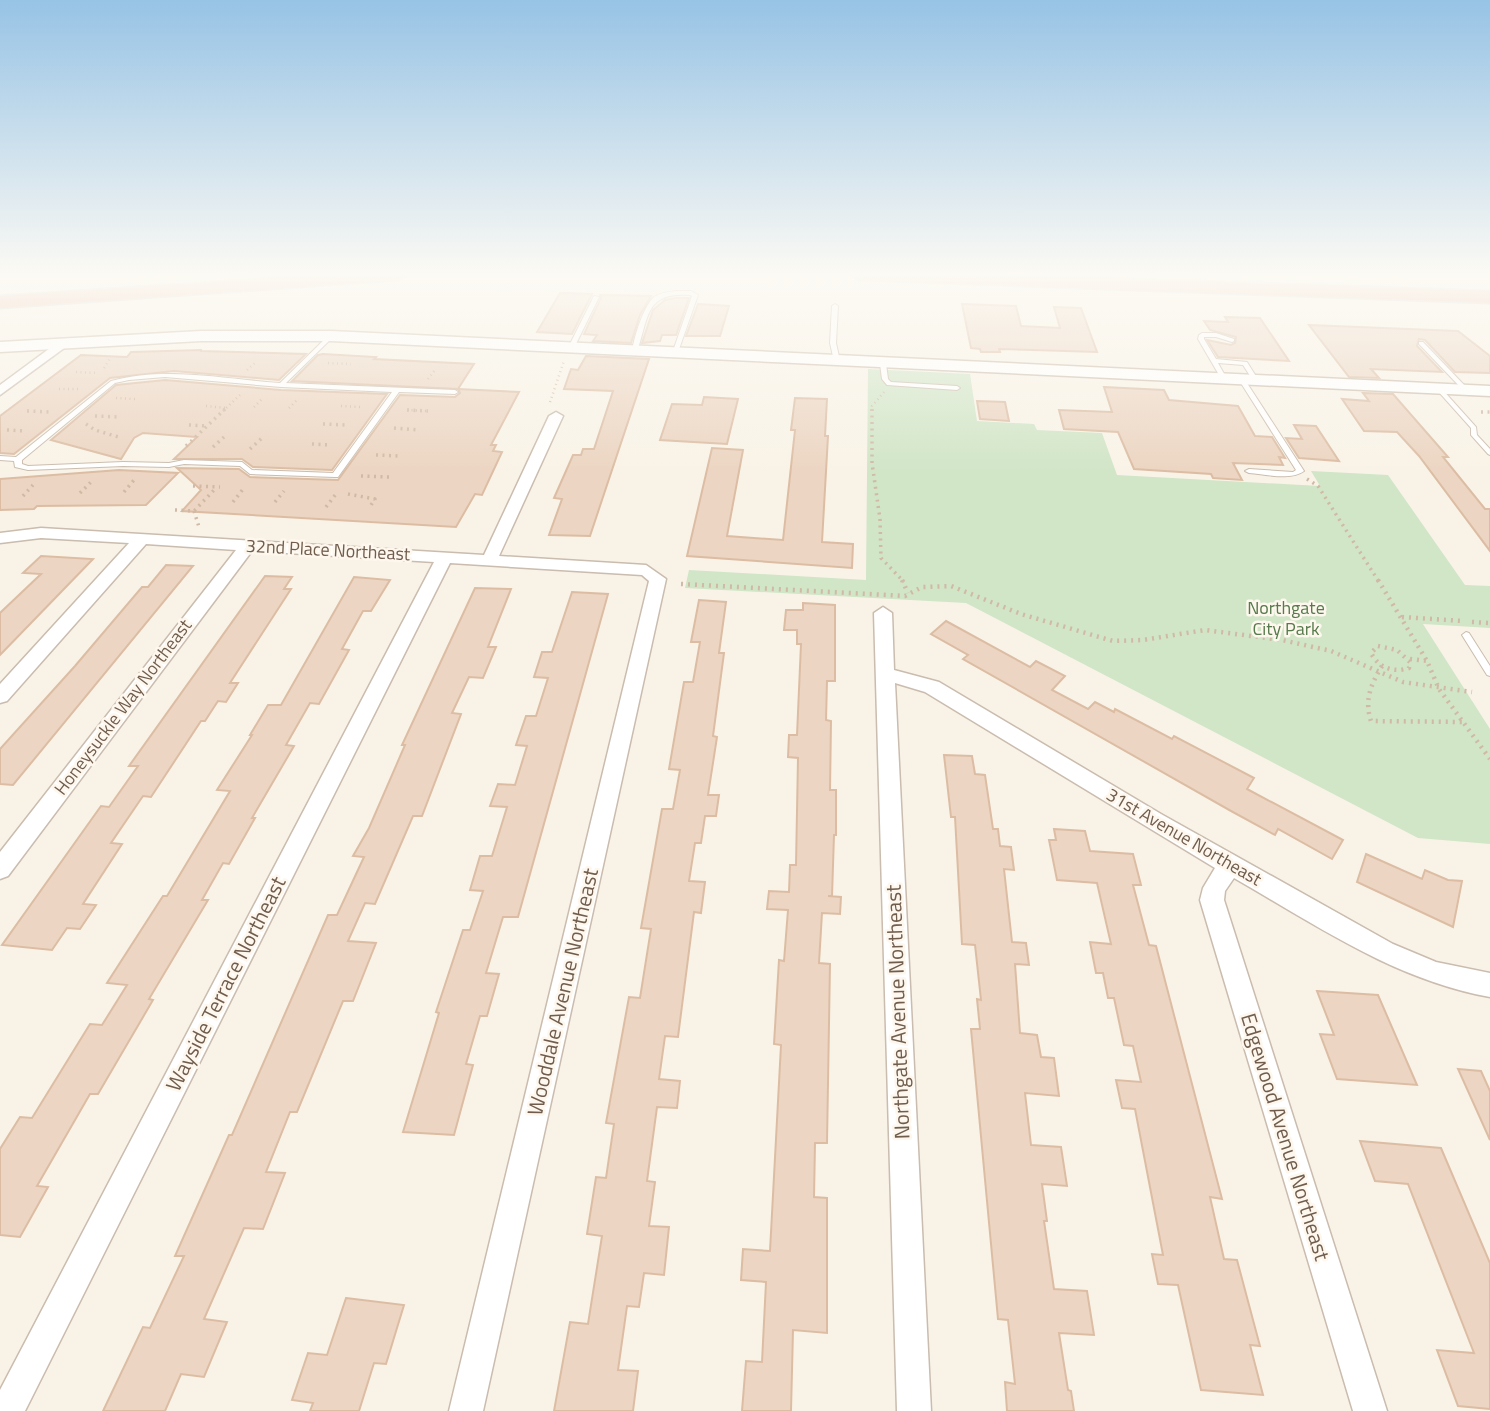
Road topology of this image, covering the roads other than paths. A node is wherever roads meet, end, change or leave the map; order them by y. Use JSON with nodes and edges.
{"nodes":[{"id":1,"x":110,"y":341,"type":"edge"},
{"id":2,"x":325,"y":341,"type":"edge"},
{"id":3,"x":400,"y":341,"type":"edge"},
{"id":4,"x":574,"y":341,"type":"edge"},
{"id":5,"x":638,"y":341,"type":"edge"},
{"id":6,"x":679,"y":341,"type":"edge"},
{"id":7,"x":833,"y":341,"type":"edge"},
{"id":8,"x":1202,"y":341,"type":"edge"},
{"id":9,"x":65,"y":343,"type":"junction"},
{"id":10,"x":1421,"y":343,"type":"dead end"},
{"id":11,"x":0,"y":347,"type":"edge"},
{"id":12,"x":634,"y":352,"type":"junction"},
{"id":13,"x":675,"y":354,"type":"junction"},
{"id":14,"x":567,"y":355,"type":"junction"},
{"id":15,"x":837,"y":361,"type":"junction"},
{"id":16,"x":1214,"y":361,"type":"junction"},
{"id":17,"x":883,"y":363,"type":"junction"},
{"id":18,"x":1224,"y":379,"type":"junction"},
{"id":19,"x":1249,"y":380,"type":"junction"},
{"id":20,"x":281,"y":385,"type":"junction"},
{"id":21,"x":957,"y":388,"type":"dead end"},
{"id":22,"x":1439,"y":389,"type":"junction"},
{"id":23,"x":397,"y":390,"type":"junction"},
{"id":24,"x":1466,"y":390,"type":"junction"},
{"id":25,"x":0,"y":391,"type":"edge"},
{"id":26,"x":1490,"y":391,"type":"edge"},
{"id":27,"x":455,"y":392,"type":"dead end"},
{"id":28,"x":556,"y":416,"type":"road end"},
{"id":29,"x":1490,"y":453,"type":"edge"},
{"id":30,"x":0,"y":458,"type":"edge"},
{"id":31,"x":18,"y":459,"type":"junction"},
{"id":32,"x":1249,"y":471,"type":"dead end"},
{"id":33,"x":0,"y":538,"type":"edge"},
{"id":34,"x":141,"y":540,"type":"junction"},
{"id":35,"x":247,"y":546,"type":"junction"},
{"id":36,"x":445,"y":557,"type":"junction"},
{"id":37,"x":490,"y":559,"type":"junction"},
{"id":38,"x":654,"y":574,"type":"joint"},
{"id":39,"x":883,"y":613,"type":"dead end"},
{"id":40,"x":1466,"y":635,"type":"dead end"},
{"id":41,"x":1490,"y":673,"type":"edge"},
{"id":42,"x":884,"y":675,"type":"junction"},
{"id":43,"x":0,"y":696,"type":"edge"},
{"id":44,"x":1230,"y":865,"type":"junction"},
{"id":45,"x":0,"y":869,"type":"edge"},
{"id":46,"x":1490,"y":985,"type":"edge"},
{"id":47,"x":7,"y":1411,"type":"edge"},
{"id":48,"x":466,"y":1411,"type":"edge"},
{"id":49,"x":914,"y":1411,"type":"edge"},
{"id":50,"x":1370,"y":1411,"type":"edge"}],
"edges":[{"from":1,"to":9,"type":"main road"},
{"from":2,"to":20,"type":"lane"},
{"from":3,"to":14,"type":"main road"},
{"from":4,"to":14,"type":"lane"},
{"from":5,"to":12,"type":"lane"},
{"from":6,"to":13,"type":"lane"},
{"from":7,"to":15,"type":"lane"},
{"from":8,"to":16,"type":"lane"},
{"from":9,"to":11,"type":"main road"},
{"from":9,"to":25,"type":"street"},
{"from":10,"to":24,"type":"lane"},
{"from":12,"to":13,"type":"main road"},
{"from":12,"to":14,"type":"main road"},
{"from":13,"to":15,"type":"main road"},
{"from":15,"to":17,"type":"main road"},
{"from":16,"to":18,"type":"lane"},
{"from":16,"to":19,"type":"lane"},
{"from":17,"to":18,"type":"main road"},
{"from":17,"to":21,"type":"lane"},
{"from":18,"to":19,"type":"main road"},
{"from":19,"to":22,"type":"main road"},
{"from":19,"to":32,"type":"lane"},
{"from":20,"to":23,"type":"lane"},
{"from":20,"to":31,"type":"lane"},
{"from":22,"to":24,"type":"main road"},
{"from":22,"to":29,"type":"lane"},
{"from":23,"to":27,"type":"lane"},
{"from":23,"to":31,"type":"lane"},
{"from":24,"to":26,"type":"main road"},
{"from":28,"to":37,"type":"street"},
{"from":30,"to":31,"type":"lane"},
{"from":33,"to":34,"type":"street","name":"32nd Place Northeast"},
{"from":34,"to":35,"type":"street","name":"32nd Place Northeast"},
{"from":34,"to":43,"type":"street"},
{"from":35,"to":36,"type":"street","name":"32nd Place Northeast"},
{"from":35,"to":45,"type":"street","name":"Honeysuckle Way Northeast"},
{"from":36,"to":37,"type":"street","name":"32nd Place Northeast"},
{"from":36,"to":47,"type":"street","name":"Wayside Terrace Northeast"},
{"from":37,"to":38,"type":"street","name":"32nd Place Northeast"},
{"from":38,"to":48,"type":"street","name":"Wooddale Avenue Northeast"},
{"from":39,"to":42,"type":"street","name":"Northgate Avenue Northeast"},
{"from":40,"to":41,"type":"lane"},
{"from":42,"to":44,"type":"street","name":"31st Avenue Northeast"},
{"from":42,"to":49,"type":"street","name":"Northgate Avenue Northeast"},
{"from":44,"to":46,"type":"street","name":"31st Avenue Northeast"},
{"from":44,"to":50,"type":"street","name":"Edgewood Avenue Northeast"}]}
